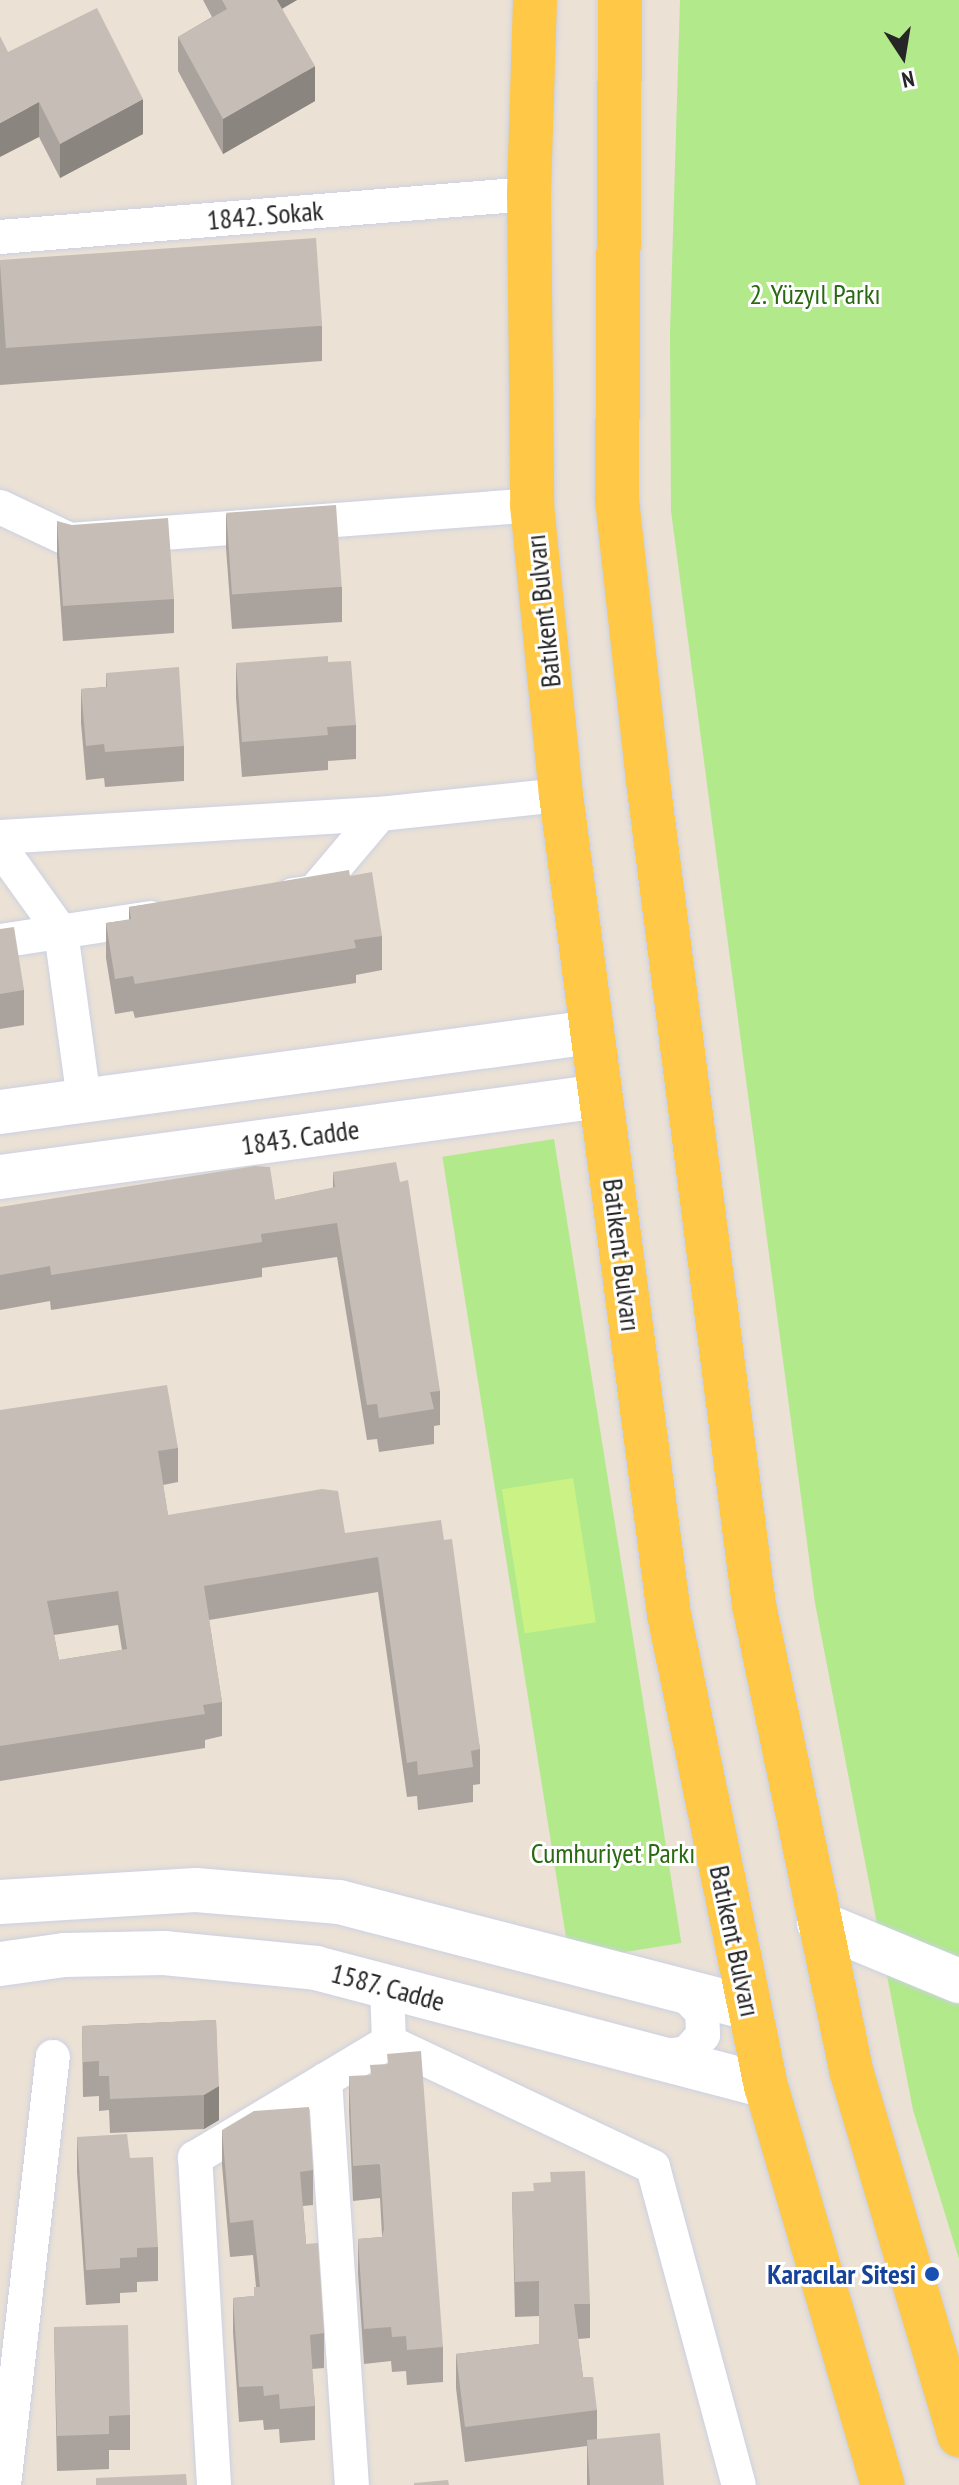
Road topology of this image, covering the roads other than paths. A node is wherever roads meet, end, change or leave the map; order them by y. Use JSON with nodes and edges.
{"nodes":[{"id":1,"x":535,"y":0,"type":"edge"},
{"id":2,"x":620,"y":0,"type":"edge"},
{"id":3,"x":529,"y":194,"type":"junction"},
{"id":4,"x":0,"y":237,"type":"edge"},
{"id":5,"x":532,"y":505,"type":"junction"},
{"id":6,"x":0,"y":507,"type":"edge"},
{"id":7,"x":561,"y":795,"type":"junction"},
{"id":8,"x":380,"y":814,"type":"junction"},
{"id":9,"x":0,"y":837,"type":"edge"},
{"id":10,"x":0,"y":847,"type":"edge"},
{"id":11,"x":255,"y":901,"type":"edge"},
{"id":12,"x":180,"y":913,"type":"edge"},
{"id":13,"x":61,"y":932,"type":"junction"},
{"id":14,"x":0,"y":941,"type":"edge"},
{"id":15,"x":592,"y":1032,"type":"junction"},
{"id":16,"x":601,"y":1096,"type":"junction"},
{"id":17,"x":84,"y":1101,"type":"junction"},
{"id":18,"x":0,"y":1112,"type":"edge"},
{"id":19,"x":0,"y":1177,"type":"edge"},
{"id":20,"x":0,"y":1902,"type":"edge"},
{"id":21,"x":819,"y":1923,"type":"junction"},
{"id":22,"x":0,"y":1964,"type":"edge"},
{"id":23,"x":959,"y":1981,"type":"edge"},
{"id":24,"x":387,"y":1987,"type":"junction"},
{"id":25,"x":679,"y":1989,"type":"junction"},
{"id":26,"x":748,"y":2008,"type":"junction"},
{"id":27,"x":389,"y":2042,"type":"junction"},
{"id":28,"x":53,"y":2057,"type":"dead end"},
{"id":29,"x":661,"y":2057,"type":"junction"},
{"id":30,"x":325,"y":2080,"type":"junction"},
{"id":31,"x":766,"y":2086,"type":"junction"},
{"id":32,"x":959,"y":2435,"type":"edge"},
{"id":33,"x":4,"y":2485,"type":"edge"},
{"id":34,"x":214,"y":2485,"type":"edge"},
{"id":35,"x":352,"y":2485,"type":"edge"},
{"id":36,"x":739,"y":2485,"type":"edge"},
{"id":37,"x":883,"y":2485,"type":"edge"}],
"edges":[{"from":1,"to":3,"type":"main road","name":"Batıkent Bulvarı"},
{"from":2,"to":21,"type":"main road"},
{"from":3,"to":4,"type":"street","name":"1842. Sokak"},
{"from":3,"to":5,"type":"main road","name":"Batıkent Bulvarı"},
{"from":5,"to":6,"type":"street"},
{"from":5,"to":7,"type":"main road","name":"Batıkent Bulvarı"},
{"from":7,"to":8,"type":"street"},
{"from":7,"to":15,"type":"main road","name":"Batıkent Bulvarı"},
{"from":8,"to":9,"type":"street"},
{"from":8,"to":11,"type":"street"},
{"from":10,"to":13,"type":"street"},
{"from":12,"to":13,"type":"street"},
{"from":13,"to":14,"type":"street"},
{"from":13,"to":17,"type":"street"},
{"from":15,"to":16,"type":"main road","name":"Batıkent Bulvarı"},
{"from":15,"to":17,"type":"main road"},
{"from":16,"to":19,"type":"main road","name":"1843. Cadde"},
{"from":16,"to":26,"type":"main road","name":"Batıkent Bulvarı"},
{"from":17,"to":18,"type":"main road"},
{"from":20,"to":25,"type":"main road"},
{"from":21,"to":23,"type":"main road"},
{"from":21,"to":32,"type":"main road"},
{"from":22,"to":24,"type":"main road","name":"1587. Cadde"},
{"from":24,"to":27,"type":"street"},
{"from":24,"to":29,"type":"main road","name":"1587. Cadde"},
{"from":25,"to":26,"type":"main road"},
{"from":25,"to":29,"type":"street"},
{"from":26,"to":31,"type":"main road","name":"Batıkent Bulvarı"},
{"from":27,"to":30,"type":"street"},
{"from":27,"to":36,"type":"street"},
{"from":28,"to":33,"type":"street"},
{"from":29,"to":31,"type":"main road","name":"1587. Cadde"},
{"from":30,"to":34,"type":"street"},
{"from":30,"to":35,"type":"street"},
{"from":31,"to":37,"type":"main road","name":"Batıkent Bulvarı"}]}
